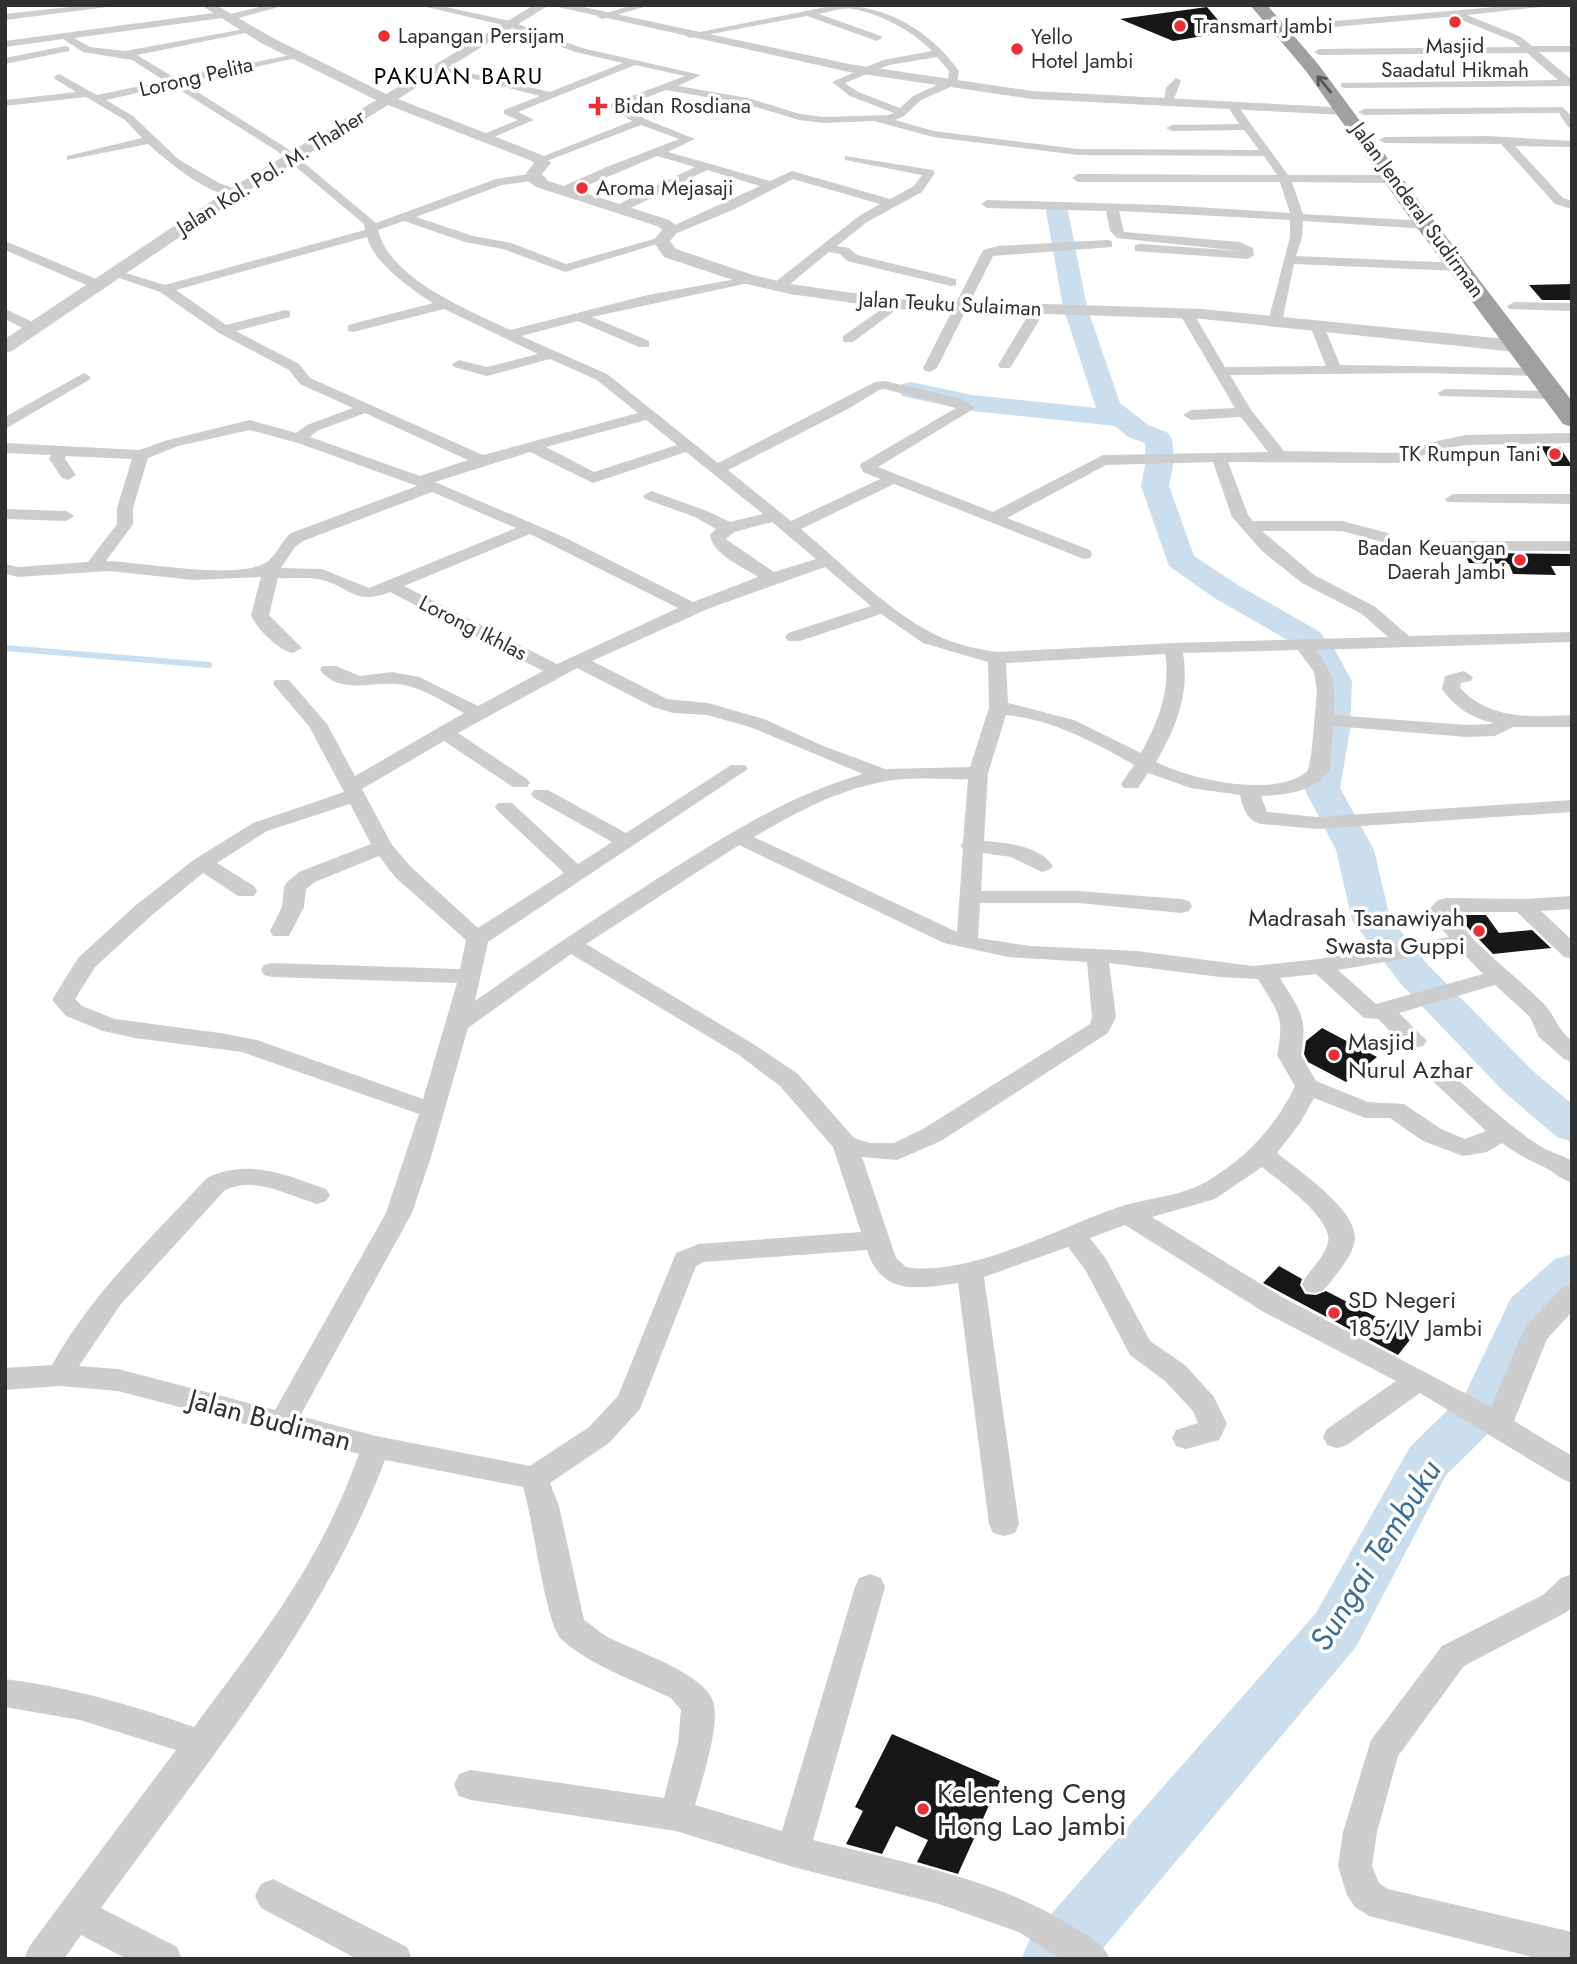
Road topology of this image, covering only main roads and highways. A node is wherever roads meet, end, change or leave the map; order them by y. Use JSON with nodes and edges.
{"nodes":[{"id":1,"x":1258,"y":5,"type":"edge"},
{"id":2,"x":1276,"y":5,"type":"edge"},
{"id":3,"x":1387,"y":152,"type":"junction"},
{"id":4,"x":1432,"y":220,"type":"junction"},
{"id":5,"x":1464,"y":274,"type":"junction"},
{"id":6,"x":1494,"y":280,"type":"junction"},
{"id":7,"x":1563,"y":388,"type":"edge"},
{"id":8,"x":1572,"y":419,"type":"edge"}],
"edges":[{"from":3,"to":1,"type":"highway","name":"Jalan Jenderal Sudirman","one_way":true},
{"from":2,"to":3,"type":"highway","name":"Jalan Jenderal Sudirman"},
{"from":3,"to":4,"type":"highway","name":"Jalan Jenderal Sudirman"},
{"from":3,"to":4,"type":"highway","name":"Jalan Jenderal Sudirman"},
{"from":4,"to":5,"type":"highway","name":"Jalan Jenderal Sudirman"},
{"from":4,"to":6,"type":"highway","name":"Jalan Jenderal Sudirman"},
{"from":5,"to":6,"type":"highway"},
{"from":5,"to":7,"type":"highway","name":"Jalan Jenderal Sudirman"},
{"from":6,"to":7,"type":"highway","name":"Jalan Jenderal Sudirman"},
{"from":7,"to":8,"type":"highway","name":"Jalan Jenderal Sudirman"}]}
